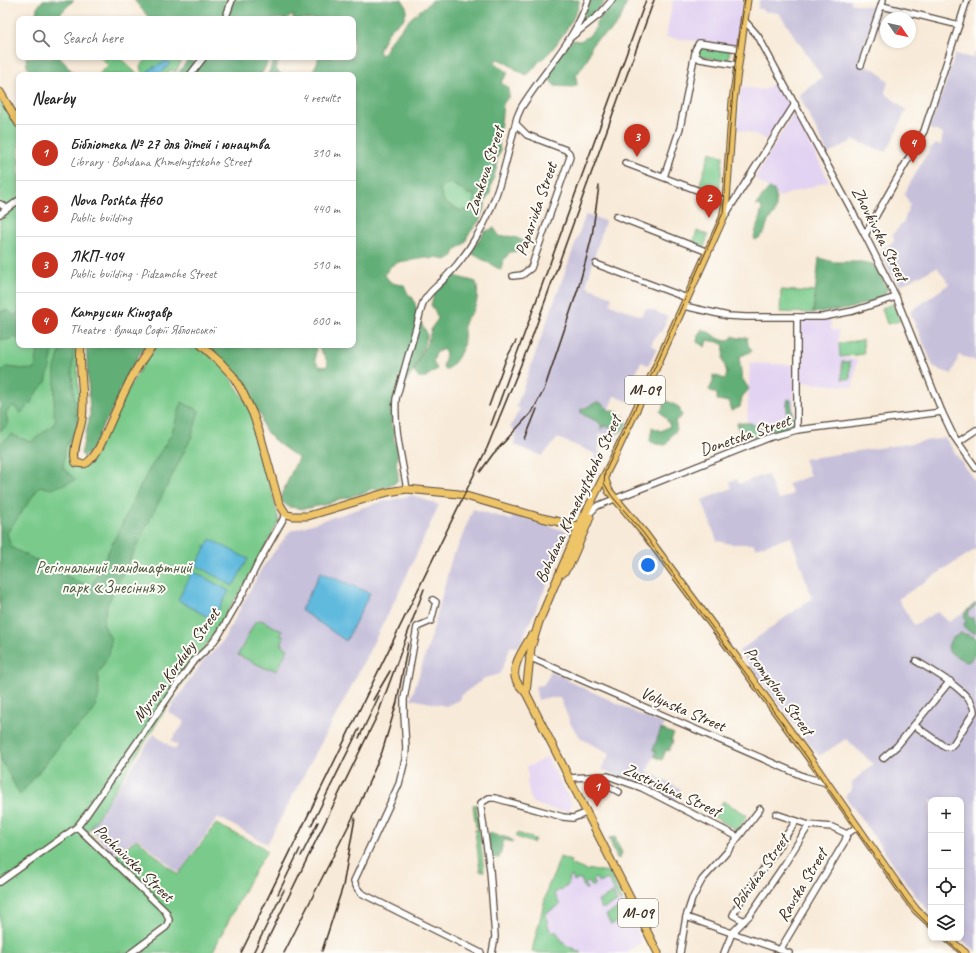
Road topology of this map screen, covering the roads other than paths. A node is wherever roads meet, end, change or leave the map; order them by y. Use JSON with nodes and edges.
{"nodes":[{"id":1,"x":232,"y":0,"type":"edge"},
{"id":2,"x":588,"y":0,"type":"edge"},
{"id":3,"x":612,"y":0,"type":"edge"},
{"id":4,"x":747,"y":0,"type":"edge"},
{"id":5,"x":967,"y":0,"type":"edge"},
{"id":6,"x":882,"y":3,"type":"edge"},
{"id":7,"x":226,"y":16,"type":"edge"},
{"id":8,"x":744,"y":20,"type":"junction"},
{"id":9,"x":960,"y":26,"type":"junction"},
{"id":10,"x":568,"y":40,"type":"junction"},
{"id":11,"x":740,"y":49,"type":"junction"},
{"id":12,"x":695,"y":53,"type":"junction"},
{"id":13,"x":202,"y":60,"type":"edge"},
{"id":14,"x":861,"y":65,"type":"dead end"},
{"id":15,"x":737,"y":66,"type":"junction"},
{"id":16,"x":192,"y":72,"type":"edge"},
{"id":17,"x":0,"y":92,"type":"edge"},
{"id":18,"x":796,"y":104,"type":"junction"},
{"id":19,"x":16,"y":118,"type":"edge"},
{"id":20,"x":516,"y":124,"type":"junction"},
{"id":21,"x":625,"y":163,"type":"dead end"},
{"id":22,"x":664,"y":178,"type":"junction"},
{"id":23,"x":726,"y":201,"type":"junction"},
{"id":24,"x":16,"y":202,"type":"edge"},
{"id":25,"x":0,"y":204,"type":"edge"},
{"id":26,"x":7,"y":208,"type":"junction"},
{"id":27,"x":0,"y":214,"type":"edge"},
{"id":28,"x":616,"y":216,"type":"dead end"},
{"id":29,"x":723,"y":218,"type":"junction"},
{"id":30,"x":865,"y":235,"type":"junction"},
{"id":31,"x":708,"y":252,"type":"junction"},
{"id":32,"x":596,"y":264,"type":"dead end"},
{"id":33,"x":513,"y":276,"type":"dead end"},
{"id":34,"x":896,"y":297,"type":"junction"},
{"id":35,"x":687,"y":298,"type":"junction"},
{"id":36,"x":684,"y":306,"type":"junction"},
{"id":37,"x":798,"y":317,"type":"junction"},
{"id":38,"x":81,"y":348,"type":"edge"},
{"id":39,"x":151,"y":348,"type":"edge"},
{"id":40,"x":204,"y":348,"type":"edge"},
{"id":41,"x":942,"y":412,"type":"junction"},
{"id":42,"x":797,"y":430,"type":"junction"},
{"id":43,"x":976,"y":430,"type":"edge"},
{"id":44,"x":958,"y":442,"type":"junction"},
{"id":45,"x":976,"y":468,"type":"edge"},
{"id":46,"x":605,"y":478,"type":"junction"},
{"id":47,"x":408,"y":489,"type":"junction"},
{"id":48,"x":615,"y":499,"type":"junction"},
{"id":49,"x":286,"y":514,"type":"junction"},
{"id":50,"x":591,"y":515,"type":"junction"},
{"id":51,"x":580,"y":525,"type":"junction"},
{"id":52,"x":557,"y":581,"type":"junction"},
{"id":53,"x":433,"y":600,"type":"dead end"},
{"id":54,"x":539,"y":622,"type":"junction"},
{"id":55,"x":518,"y":657,"type":"junction"},
{"id":56,"x":529,"y":657,"type":"junction"},
{"id":57,"x":916,"y":661,"type":"dead end"},
{"id":58,"x":528,"y":675,"type":"junction"},
{"id":59,"x":516,"y":680,"type":"junction"},
{"id":60,"x":950,"y":681,"type":"junction"},
{"id":61,"x":526,"y":693,"type":"junction"},
{"id":62,"x":914,"y":724,"type":"junction"},
{"id":63,"x":883,"y":758,"type":"dead end"},
{"id":64,"x":604,"y":776,"type":"junction"},
{"id":65,"x":568,"y":778,"type":"junction"},
{"id":66,"x":827,"y":783,"type":"junction"},
{"id":67,"x":619,"y":792,"type":"dead end"},
{"id":68,"x":760,"y":809,"type":"dead end"},
{"id":69,"x":586,"y":813,"type":"junction"},
{"id":70,"x":776,"y":814,"type":"dead end"},
{"id":71,"x":796,"y":821,"type":"junction"},
{"id":72,"x":809,"y":824,"type":"junction"},
{"id":73,"x":77,"y":827,"type":"junction"},
{"id":74,"x":857,"y":827,"type":"junction"},
{"id":75,"x":847,"y":834,"type":"junction"},
{"id":76,"x":738,"y":837,"type":"junction"},
{"id":77,"x":1,"y":880,"type":"edge"},
{"id":78,"x":686,"y":917,"type":"junction"},
{"id":79,"x":744,"y":921,"type":"junction"},
{"id":80,"x":928,"y":921,"type":"edge"},
{"id":81,"x":732,"y":933,"type":"junction"},
{"id":82,"x":494,"y":937,"type":"junction"},
{"id":83,"x":951,"y":941,"type":"edge"},
{"id":84,"x":780,"y":950,"type":"junction"},
{"id":85,"x":480,"y":952,"type":"edge"},
{"id":86,"x":131,"y":953,"type":"edge"},
{"id":87,"x":492,"y":953,"type":"edge"},
{"id":88,"x":658,"y":953,"type":"edge"},
{"id":89,"x":680,"y":953,"type":"edge"},
{"id":90,"x":684,"y":953,"type":"edge"},
{"id":91,"x":724,"y":953,"type":"edge"},
{"id":92,"x":789,"y":953,"type":"edge"},
{"id":93,"x":965,"y":953,"type":"edge"}],
"edges":[{"from":1,"to":7,"type":"street"},
{"from":2,"to":10,"type":"street","name":"Zamkova Street"},
{"from":3,"to":10,"type":"street"},
{"from":4,"to":8,"type":"main road","name":"Bohdana Khmelnytskoho Street","number":"М-09"},
{"from":5,"to":9,"type":"street"},
{"from":6,"to":9,"type":"street"},
{"from":6,"to":14,"type":"street"},
{"from":8,"to":11,"type":"main road","name":"Bohdana Khmelnytskoho Street","number":"М-09"},
{"from":8,"to":18,"type":"street","name":"Zhovkivska Street"},
{"from":9,"to":30,"type":"street"},
{"from":10,"to":20,"type":"street","name":"Zamkova Street"},
{"from":11,"to":12,"type":"street"},
{"from":11,"to":15,"type":"main road","name":"Bohdana Khmelnytskoho Street","number":"М-09"},
{"from":12,"to":15,"type":"street"},
{"from":12,"to":22,"type":"street"},
{"from":13,"to":16,"type":"street"},
{"from":15,"to":23,"type":"main road","name":"Bohdana Khmelnytskoho Street","number":"М-09"},
{"from":17,"to":19,"type":"main road"},
{"from":18,"to":29,"type":"street"},
{"from":18,"to":30,"type":"street","name":"Zhovkivska Street"},
{"from":20,"to":33,"type":"street","name":"Paparivka Street"},
{"from":20,"to":47,"type":"street","name":"Zamkova Street"},
{"from":21,"to":22,"type":"street"},
{"from":22,"to":23,"type":"street"},
{"from":23,"to":29,"type":"main road","name":"Bohdana Khmelnytskoho Street","number":"М-09"},
{"from":24,"to":26,"type":"street"},
{"from":25,"to":26,"type":"street"},
{"from":26,"to":27,"type":"street"},
{"from":28,"to":31,"type":"street"},
{"from":29,"to":31,"type":"main road","name":"Bohdana Khmelnytskoho Street","number":"М-09"},
{"from":30,"to":34,"type":"street","name":"Zhovkivska Street"},
{"from":31,"to":35,"type":"main road","name":"Bohdana Khmelnytskoho Street","number":"М-09"},
{"from":32,"to":35,"type":"street"},
{"from":34,"to":37,"type":"street"},
{"from":34,"to":41,"type":"street","name":"Zhovkivska Street"},
{"from":35,"to":36,"type":"main road","name":"Bohdana Khmelnytskoho Street","number":"М-09"},
{"from":36,"to":37,"type":"street"},
{"from":36,"to":46,"type":"main road","name":"Bohdana Khmelnytskoho Street","number":"М-09"},
{"from":37,"to":42,"type":"street"},
{"from":38,"to":39,"type":"main road"},
{"from":40,"to":49,"type":"main road"},
{"from":41,"to":42,"type":"street","name":"Donetska Street"},
{"from":41,"to":44,"type":"street","name":"Zhovkivska Street"},
{"from":42,"to":48,"type":"street","name":"Donetska Street"},
{"from":43,"to":44,"type":"street"},
{"from":44,"to":45,"type":"street","name":"Zhovkivska Street"},
{"from":46,"to":48,"type":"main road","name":"Promyslova Street"},
{"from":46,"to":50,"type":"main road"},
{"from":46,"to":51,"type":"main road","name":"Bohdana Khmelnytskoho Street","number":"М-09"},
{"from":47,"to":49,"type":"main road"},
{"from":47,"to":51,"type":"main road"},
{"from":48,"to":50,"type":"street","name":"Donetska Street"},
{"from":48,"to":66,"type":"main road","name":"Promyslova Street"},
{"from":49,"to":73,"type":"street","name":"Myrona Korduby Street"},
{"from":50,"to":51,"type":"main road"},
{"from":50,"to":52,"type":"main road"},
{"from":51,"to":52,"type":"main road","name":"Bohdana Khmelnytskoho Street","number":"М-09"},
{"from":52,"to":54,"type":"main road","name":"Bohdana Khmelnytskoho Street","number":"М-09"},
{"from":53,"to":85,"type":"street"},
{"from":54,"to":55,"type":"main road","name":"Bohdana Khmelnytskoho Street","number":"М-09"},
{"from":54,"to":56,"type":"main road","name":"Bohdana Khmelnytskoho Street","number":"М-09"},
{"from":55,"to":56,"type":"main road"},
{"from":55,"to":59,"type":"main road","name":"Bohdana Khmelnytskoho Street","number":"М-09"},
{"from":56,"to":58,"type":"main road","name":"Bohdana Khmelnytskoho Street","number":"М-09"},
{"from":56,"to":66,"type":"street","name":"Volynska Street"},
{"from":57,"to":60,"type":"street"},
{"from":58,"to":59,"type":"main road"},
{"from":58,"to":61,"type":"main road","name":"Bohdana Khmelnytskoho Street","number":"М-09"},
{"from":59,"to":61,"type":"main road","number":"М-09"},
{"from":60,"to":62,"type":"street"},
{"from":60,"to":62,"type":"street"},
{"from":61,"to":65,"type":"main road","number":"М-09"},
{"from":62,"to":63,"type":"street"},
{"from":64,"to":65,"type":"street","name":"Zustrichna Street"},
{"from":64,"to":67,"type":"street"},
{"from":64,"to":76,"type":"street","name":"Zustrichna Street"},
{"from":65,"to":69,"type":"main road","number":"М-09"},
{"from":66,"to":74,"type":"main road","name":"Promyslova Street"},
{"from":68,"to":76,"type":"street"},
{"from":69,"to":82,"type":"street"},
{"from":69,"to":88,"type":"main road","number":"М-09"},
{"from":70,"to":71,"type":"street"},
{"from":71,"to":72,"type":"street"},
{"from":71,"to":79,"type":"street"},
{"from":72,"to":75,"type":"street"},
{"from":72,"to":79,"type":"street","name":"Pohidna Street"},
{"from":73,"to":77,"type":"street","name":"Myrona Korduby Street"},
{"from":73,"to":86,"type":"street","name":"Pochaivska Street"},
{"from":74,"to":75,"type":"street"},
{"from":74,"to":80,"type":"main road","name":"Promyslova Street"},
{"from":75,"to":84,"type":"street","name":"Ravska Street"},
{"from":76,"to":78,"type":"street"},
{"from":78,"to":81,"type":"street"},
{"from":78,"to":89,"type":"street"},
{"from":79,"to":81,"type":"street","name":"Pohidna Street"},
{"from":81,"to":84,"type":"street"},
{"from":81,"to":91,"type":"street"},
{"from":82,"to":85,"type":"street"},
{"from":82,"to":87,"type":"street"},
{"from":83,"to":93,"type":"main road"},
{"from":84,"to":92,"type":"street"},
{"from":89,"to":90,"type":"street"}]}
